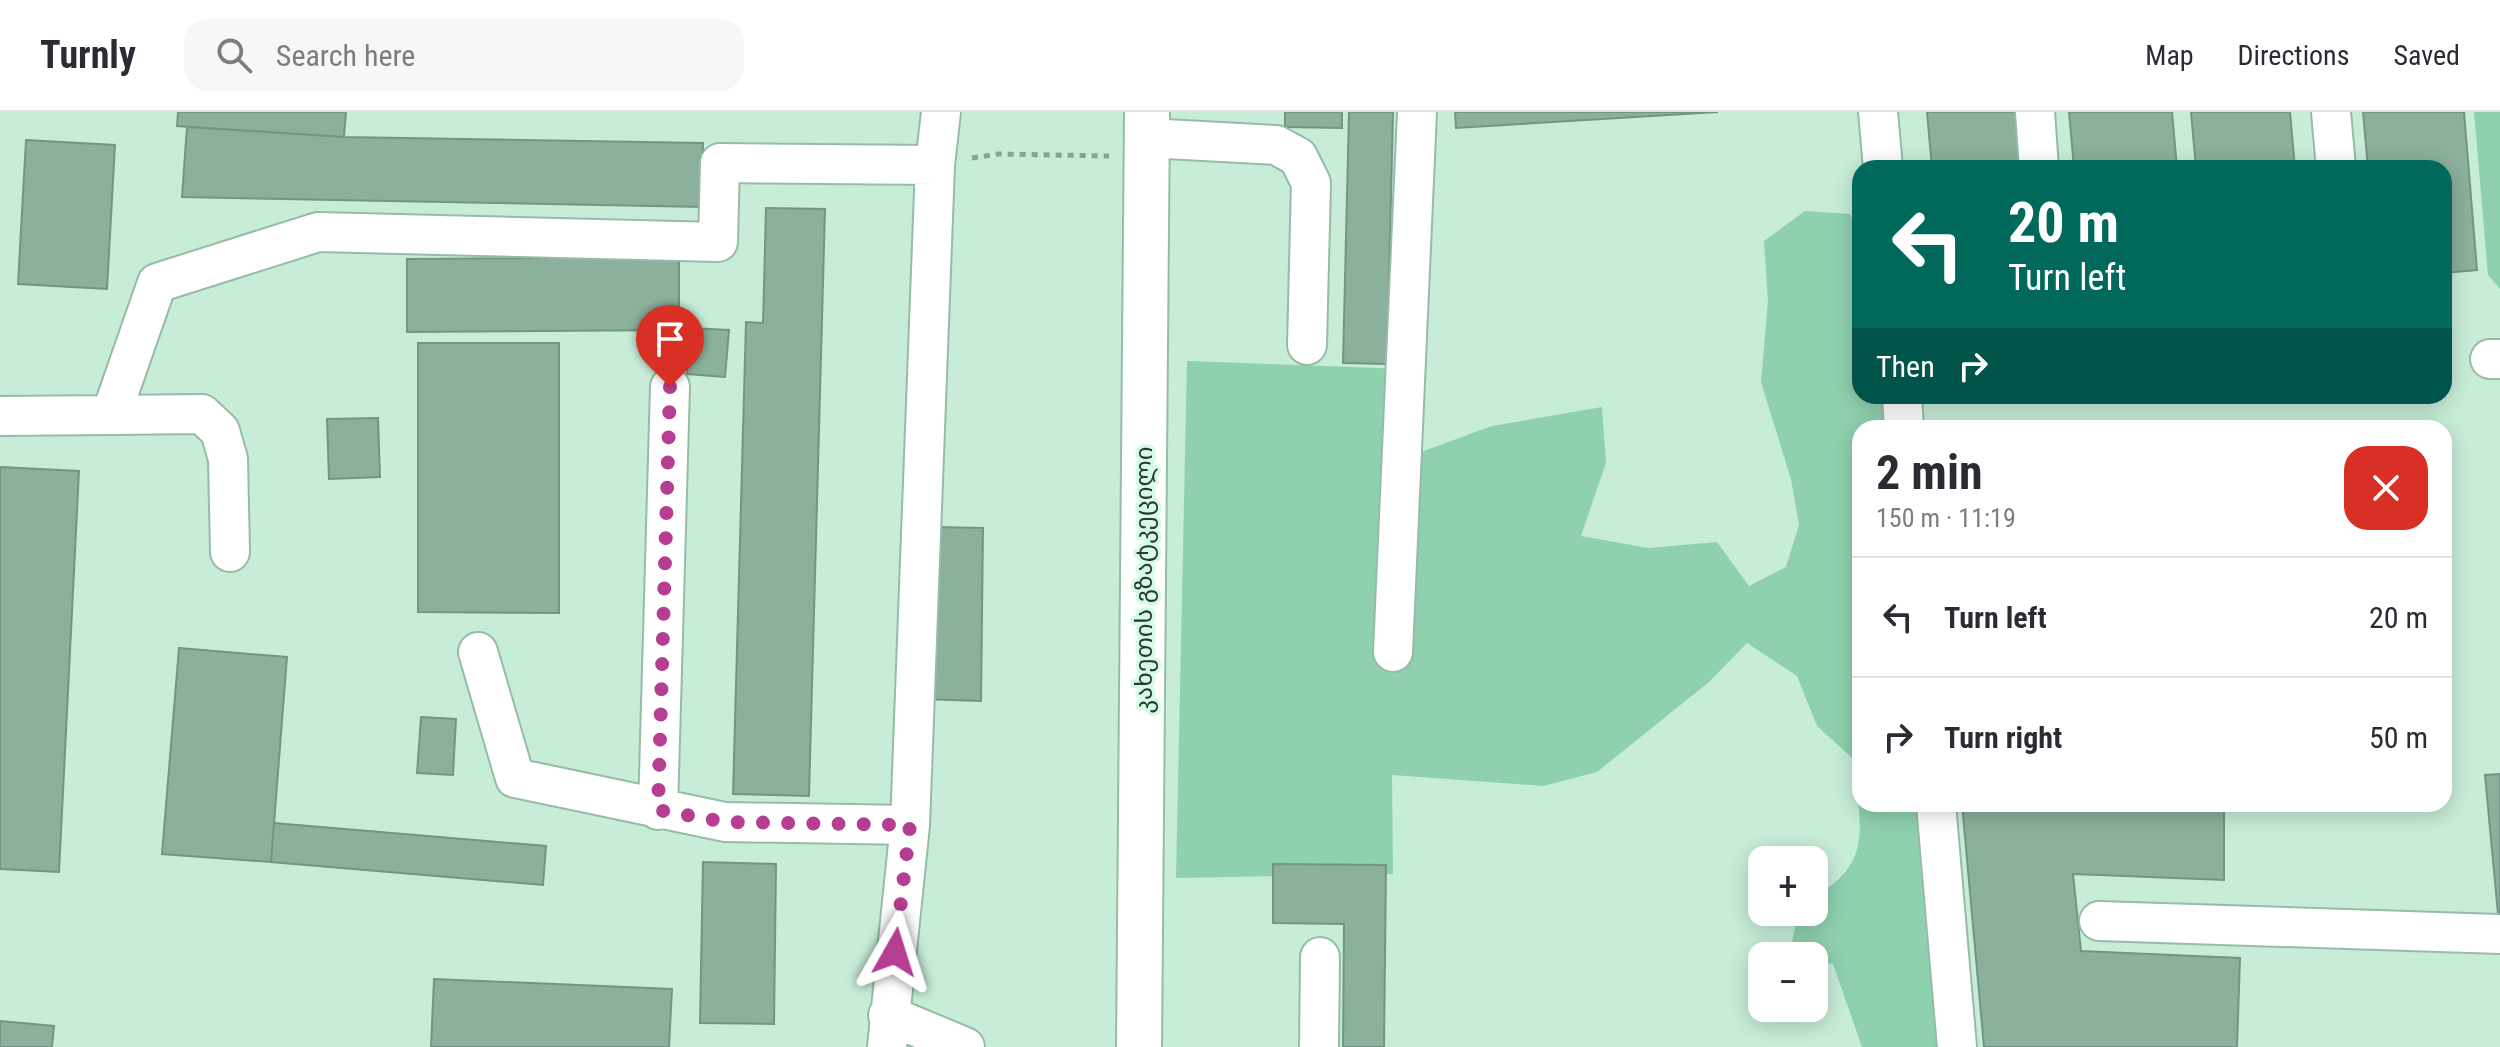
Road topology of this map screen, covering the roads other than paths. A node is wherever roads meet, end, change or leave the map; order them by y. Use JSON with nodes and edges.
{"nodes":[{"id":1,"x":941,"y":112,"type":"edge"},
{"id":2,"x":1417,"y":112,"type":"edge"},
{"id":3,"x":1878,"y":112,"type":"edge"},
{"id":4,"x":2035,"y":112,"type":"edge"},
{"id":5,"x":2331,"y":112,"type":"edge"},
{"id":6,"x":1147,"y":135,"type":"edge"},
{"id":7,"x":1882,"y":160,"type":"edge"},
{"id":8,"x":2038,"y":160,"type":"edge"},
{"id":9,"x":2335,"y":160,"type":"edge"},
{"id":10,"x":935,"y":165,"type":"junction"},
{"id":11,"x":1307,"y":345,"type":"dead end"},
{"id":12,"x":670,"y":387,"type":"dead end"},
{"id":13,"x":111,"y":415,"type":"junction"},
{"id":14,"x":0,"y":416,"type":"edge"},
{"id":15,"x":230,"y":552,"type":"dead end"},
{"id":16,"x":478,"y":652,"type":"dead end"},
{"id":17,"x":1393,"y":652,"type":"dead end"},
{"id":18,"x":658,"y":810,"type":"junction"},
{"id":19,"x":1937,"y":812,"type":"edge"},
{"id":20,"x":910,"y":825,"type":"junction"},
{"id":21,"x":2099,"y":921,"type":"dead end"},
{"id":22,"x":2500,"y":934,"type":"edge"},
{"id":23,"x":1320,"y":957,"type":"dead end"},
{"id":24,"x":888,"y":1031,"type":"edge"},
{"id":25,"x":965,"y":1047,"type":"edge"},
{"id":26,"x":1139,"y":1047,"type":"edge"},
{"id":27,"x":1319,"y":1047,"type":"edge"},
{"id":28,"x":1957,"y":1047,"type":"edge"}],
"edges":[{"from":1,"to":10,"type":"street"},
{"from":2,"to":17,"type":"street"},
{"from":3,"to":7,"type":"street"},
{"from":4,"to":8,"type":"street"},
{"from":5,"to":9,"type":"street"},
{"from":6,"to":11,"type":"street"},
{"from":6,"to":26,"type":"highway","name":"კახეთის გზატკეცილი"},
{"from":10,"to":13,"type":"street"},
{"from":10,"to":20,"type":"street"},
{"from":12,"to":18,"type":"street"},
{"from":13,"to":14,"type":"street"},
{"from":13,"to":15,"type":"street"},
{"from":16,"to":18,"type":"street"},
{"from":18,"to":20,"type":"street"},
{"from":19,"to":28,"type":"street"},
{"from":20,"to":24,"type":"street"},
{"from":21,"to":22,"type":"street"},
{"from":23,"to":27,"type":"street"},
{"from":24,"to":25,"type":"street"}]}
